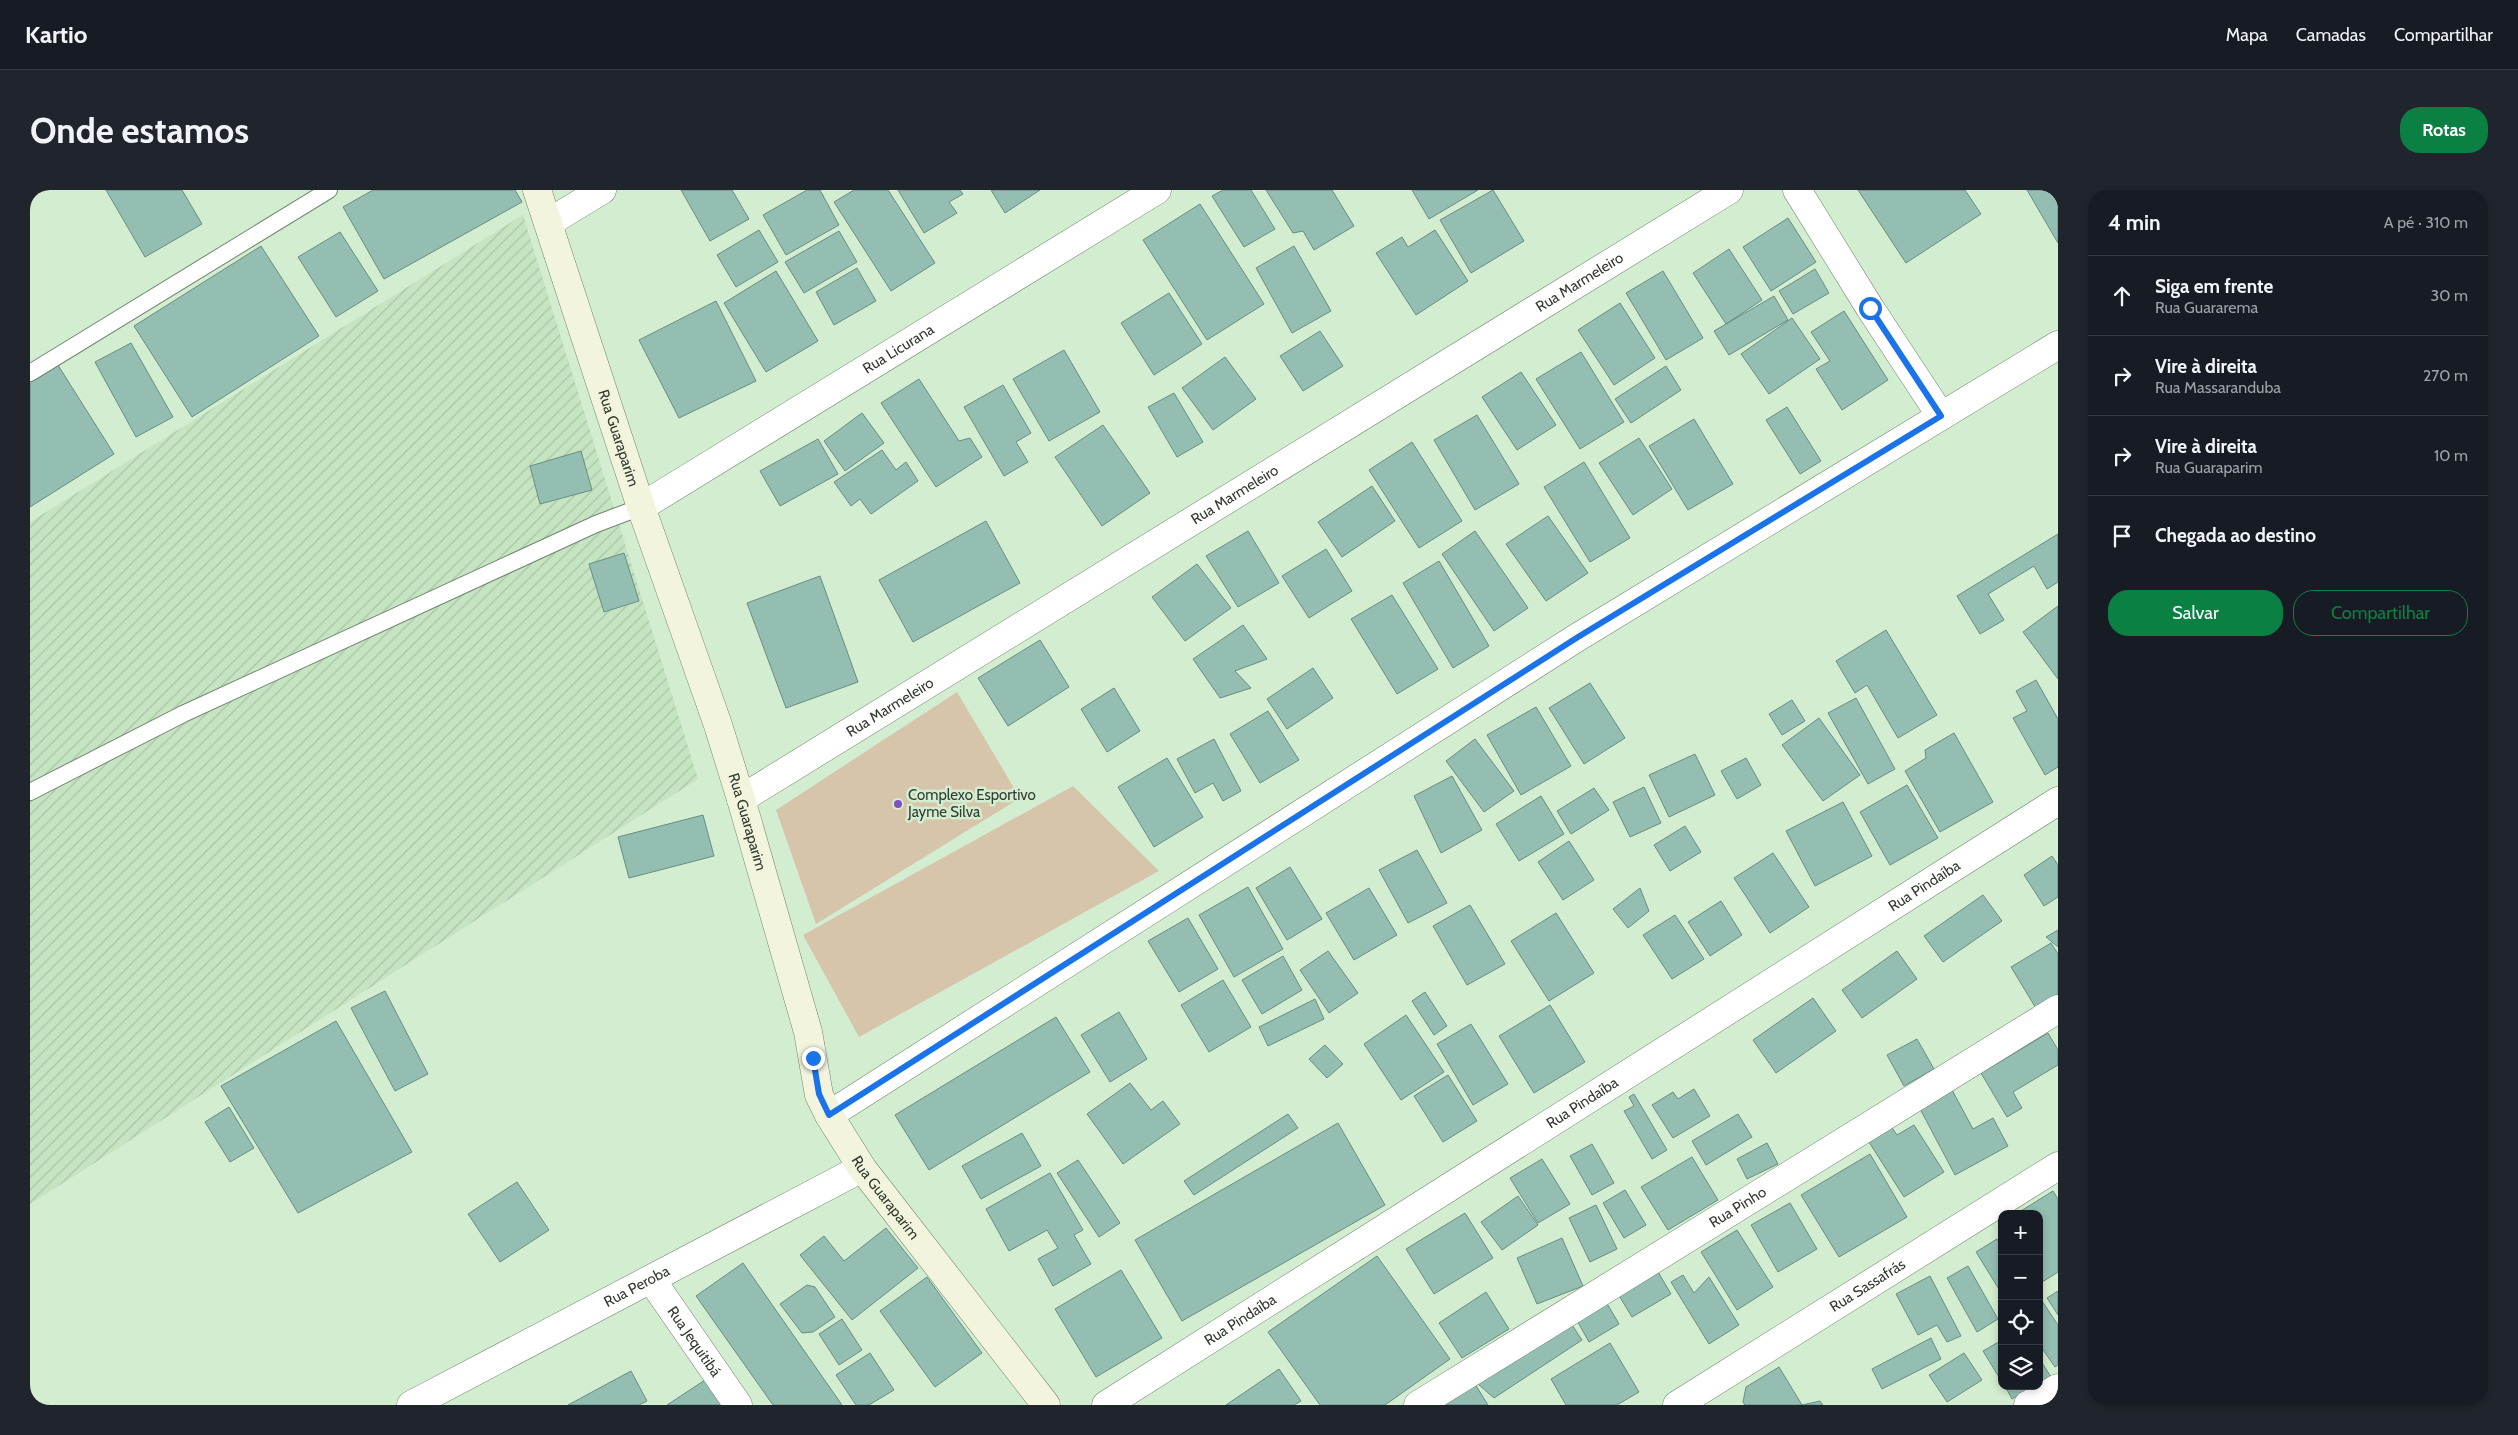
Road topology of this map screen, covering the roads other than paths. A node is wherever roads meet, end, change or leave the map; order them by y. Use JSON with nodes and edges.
{"nodes":[{"id":1,"x":329,"y":190,"type":"edge"},
{"id":2,"x":537,"y":190,"type":"edge"},
{"id":3,"x":602,"y":190,"type":"edge"},
{"id":4,"x":1157,"y":190,"type":"edge"},
{"id":5,"x":1729,"y":190,"type":"edge"},
{"id":6,"x":1797,"y":190,"type":"edge"},
{"id":7,"x":548,"y":223,"type":"junction"},
{"id":8,"x":2058,"y":345,"type":"edge"},
{"id":9,"x":30,"y":373,"type":"edge"},
{"id":10,"x":1941,"y":416,"type":"junction"},
{"id":11,"x":641,"y":507,"type":"junction"},
{"id":12,"x":30,"y":792,"type":"edge"},
{"id":13,"x":741,"y":799,"type":"junction"},
{"id":14,"x":2058,"y":801,"type":"edge"},
{"id":15,"x":2058,"y":1009,"type":"edge"},
{"id":16,"x":829,"y":1115,"type":"junction"},
{"id":17,"x":2058,"y":1166,"type":"edge"},
{"id":18,"x":862,"y":1168,"type":"junction"},
{"id":19,"x":651,"y":1279,"type":"junction"},
{"id":20,"x":2058,"y":1388,"type":"edge"},
{"id":21,"x":411,"y":1405,"type":"edge"},
{"id":22,"x":738,"y":1405,"type":"edge"},
{"id":23,"x":1046,"y":1405,"type":"edge"},
{"id":24,"x":1106,"y":1405,"type":"edge"},
{"id":25,"x":1418,"y":1405,"type":"edge"},
{"id":26,"x":1677,"y":1405,"type":"edge"},
{"id":27,"x":2028,"y":1405,"type":"edge"}],
"edges":[{"from":1,"to":9,"type":"lane"},
{"from":2,"to":7,"type":"street","name":"Rua Guaraparim"},
{"from":3,"to":7,"type":"street"},
{"from":4,"to":11,"type":"street","name":"Rua Licurana"},
{"from":5,"to":13,"type":"street","name":"Rua Marmeleiro"},
{"from":6,"to":10,"type":"street"},
{"from":7,"to":11,"type":"street","name":"Rua Guaraparim"},
{"from":8,"to":10,"type":"street"},
{"from":10,"to":16,"type":"street"},
{"from":11,"to":12,"type":"lane"},
{"from":11,"to":13,"type":"street","name":"Rua Guaraparim"},
{"from":13,"to":16,"type":"street","name":"Rua Guaraparim"},
{"from":14,"to":24,"type":"street","name":"Rua Pindaíba"},
{"from":15,"to":25,"type":"street","name":"Rua Pinho"},
{"from":16,"to":18,"type":"street","name":"Rua Guaraparim"},
{"from":17,"to":26,"type":"street","name":"Rua Sassafrás"},
{"from":18,"to":19,"type":"street","name":"Rua Peroba"},
{"from":18,"to":23,"type":"street","name":"Rua Guaraparim"},
{"from":19,"to":21,"type":"street","name":"Rua Peroba"},
{"from":19,"to":22,"type":"street","name":"Rua Jequitibá"},
{"from":20,"to":27,"type":"street"}]}
